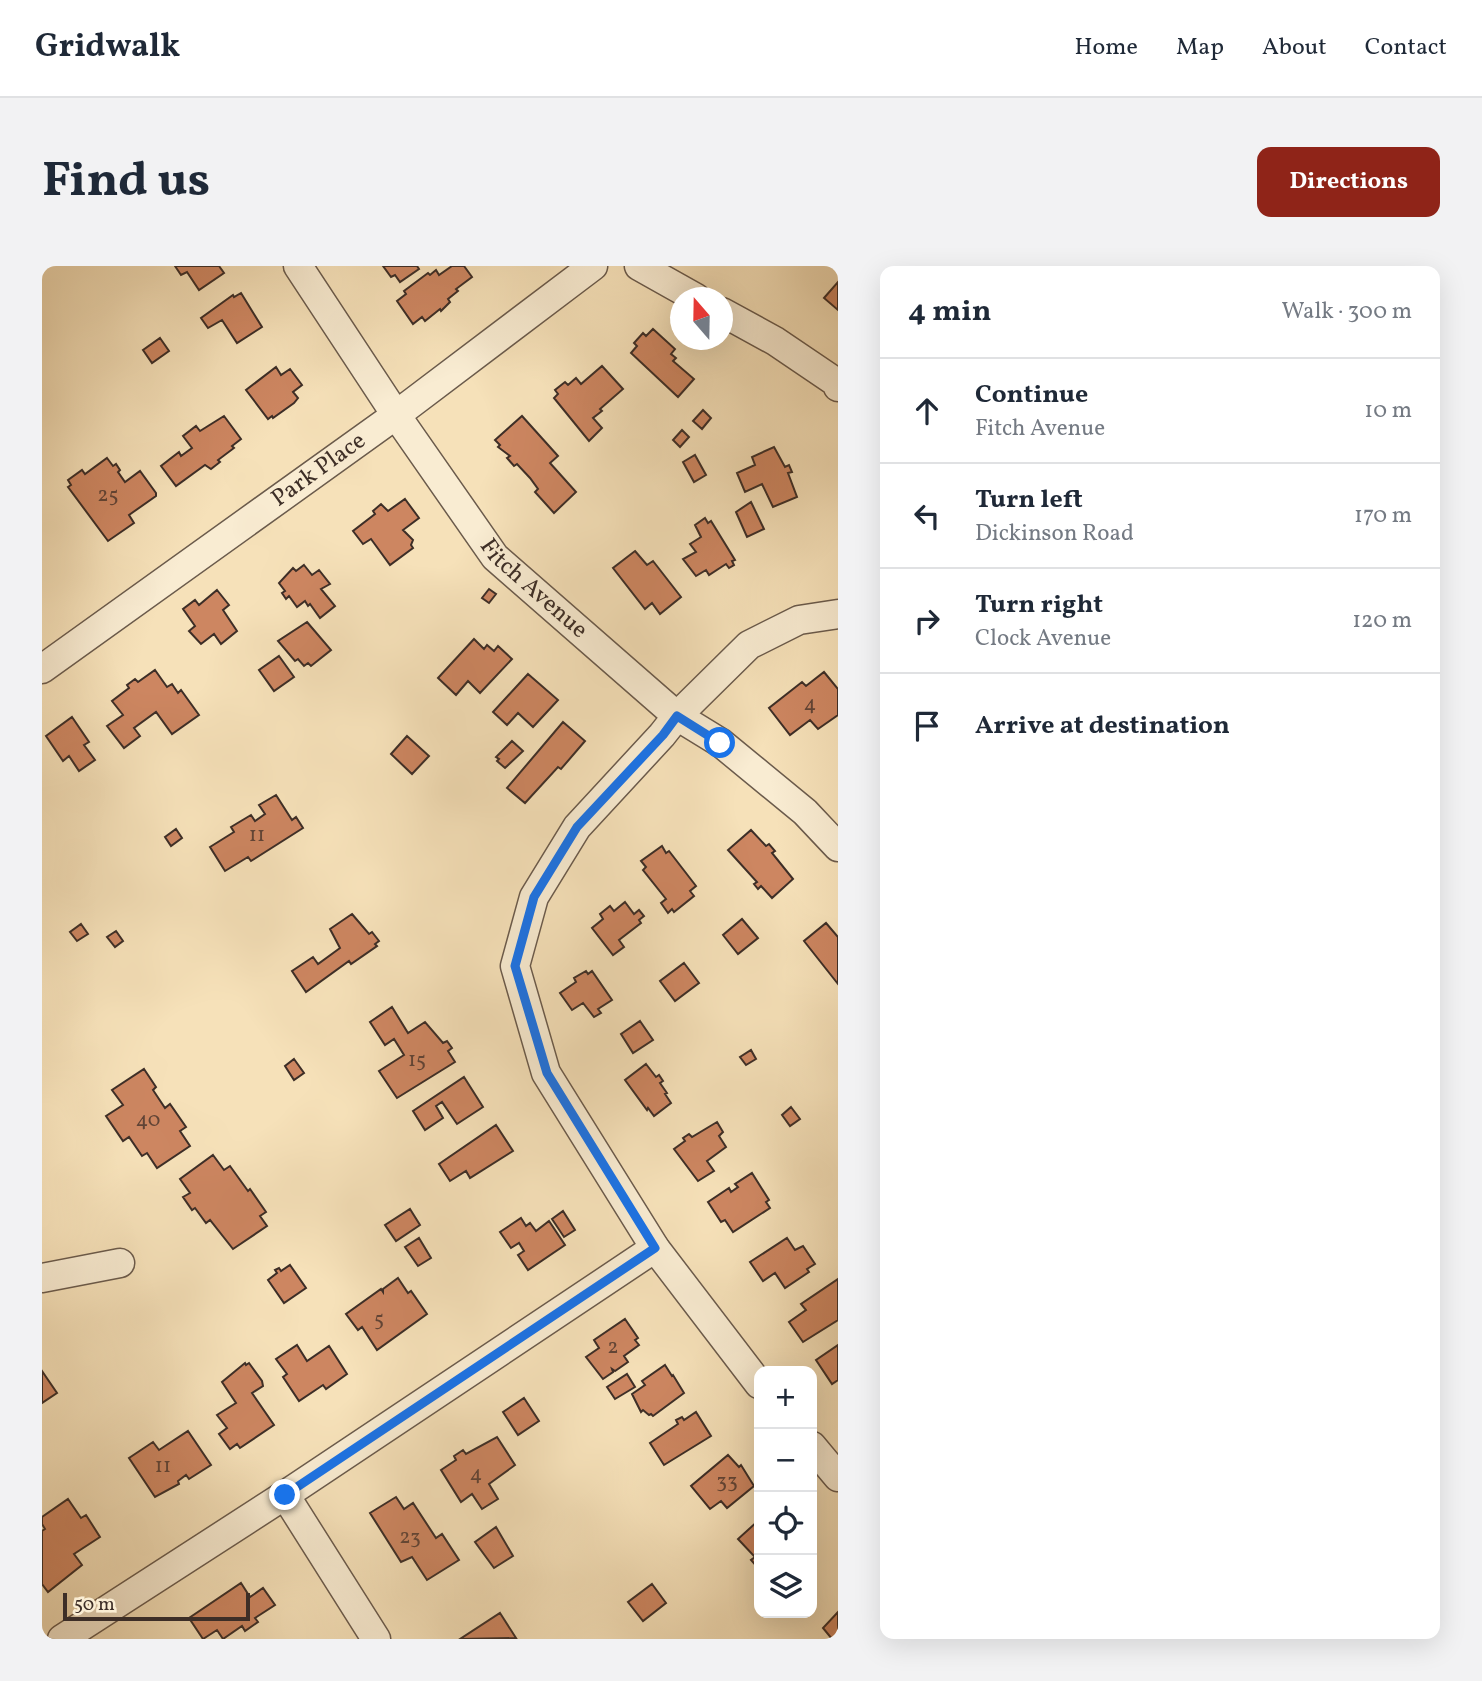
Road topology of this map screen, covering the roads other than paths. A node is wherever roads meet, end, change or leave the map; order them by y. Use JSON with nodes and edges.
{"nodes":[{"id":1,"x":298,"y":266,"type":"edge"},
{"id":2,"x":593,"y":266,"type":"edge"},
{"id":3,"x":639,"y":266,"type":"edge"},
{"id":4,"x":676,"y":287,"type":"edge"},
{"id":5,"x":733,"y":318,"type":"edge"},
{"id":6,"x":838,"y":387,"type":"edge"},
{"id":7,"x":396,"y":415,"type":"junction"},
{"id":8,"x":838,"y":614,"type":"edge"},
{"id":9,"x":42,"y":669,"type":"edge"},
{"id":10,"x":677,"y":716,"type":"junction"},
{"id":11,"x":838,"y":847,"type":"edge"},
{"id":12,"x":655,"y":1248,"type":"junction"},
{"id":13,"x":120,"y":1263,"type":"dead end"},
{"id":14,"x":42,"y":1278,"type":"edge"},
{"id":15,"x":754,"y":1377,"type":"edge"},
{"id":16,"x":817,"y":1452,"type":"edge"},
{"id":17,"x":838,"y":1477,"type":"edge"},
{"id":18,"x":285,"y":1495,"type":"junction"},
{"id":19,"x":62,"y":1639,"type":"edge"},
{"id":20,"x":376,"y":1639,"type":"edge"}],
"edges":[{"from":1,"to":7,"type":"street","name":"Fitch Avenue"},
{"from":2,"to":7,"type":"street","name":"Park Place"},
{"from":3,"to":4,"type":"street"},
{"from":5,"to":6,"type":"street"},
{"from":7,"to":9,"type":"street","name":"Park Place"},
{"from":7,"to":10,"type":"street","name":"Fitch Avenue"},
{"from":8,"to":10,"type":"street"},
{"from":10,"to":11,"type":"street","name":"Fitch Avenue"},
{"from":10,"to":12,"type":"street"},
{"from":12,"to":15,"type":"street"},
{"from":12,"to":18,"type":"street"},
{"from":13,"to":14,"type":"street"},
{"from":16,"to":17,"type":"street"},
{"from":18,"to":19,"type":"street"},
{"from":18,"to":20,"type":"street"}]}
